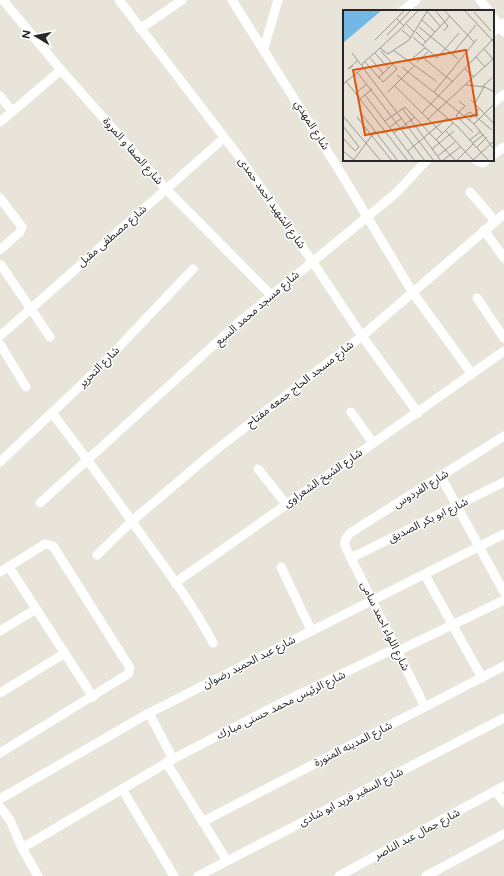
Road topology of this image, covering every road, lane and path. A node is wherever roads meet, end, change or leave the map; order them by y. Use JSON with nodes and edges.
{"nodes":[{"id":1,"x":3,"y":0,"type":"edge"},
{"id":2,"x":118,"y":0,"type":"edge"},
{"id":3,"x":182,"y":0,"type":"edge"},
{"id":4,"x":232,"y":0,"type":"edge"},
{"id":5,"x":278,"y":0,"type":"edge"},
{"id":6,"x":480,"y":0,"type":"edge"},
{"id":7,"x":410,"y":1,"type":"edge"},
{"id":8,"x":403,"y":10,"type":"edge"},
{"id":9,"x":488,"y":10,"type":"edge"},
{"id":10,"x":494,"y":19,"type":"edge"},
{"id":11,"x":500,"y":28,"type":"edge"},
{"id":12,"x":140,"y":29,"type":"junction"},
{"id":13,"x":264,"y":48,"type":"junction"},
{"id":14,"x":61,"y":70,"type":"junction"},
{"id":15,"x":0,"y":96,"type":"edge"},
{"id":16,"x":12,"y":111,"type":"junction"},
{"id":17,"x":0,"y":122,"type":"edge"},
{"id":18,"x":224,"y":138,"type":"junction"},
{"id":19,"x":504,"y":147,"type":"edge"},
{"id":20,"x":494,"y":154,"type":"edge"},
{"id":21,"x":426,"y":161,"type":"edge"},
{"id":22,"x":166,"y":189,"type":"junction"},
{"id":23,"x":470,"y":192,"type":"dead end"},
{"id":24,"x":0,"y":198,"type":"edge"},
{"id":25,"x":504,"y":214,"type":"edge"},
{"id":26,"x":366,"y":216,"type":"junction"},
{"id":27,"x":495,"y":221,"type":"junction"},
{"id":28,"x":484,"y":230,"type":"junction"},
{"id":29,"x":0,"y":250,"type":"edge"},
{"id":30,"x":504,"y":258,"type":"edge"},
{"id":31,"x":312,"y":261,"type":"junction"},
{"id":32,"x":1,"y":265,"type":"edge"},
{"id":33,"x":194,"y":269,"type":"dead end"},
{"id":34,"x":413,"y":293,"type":"junction"},
{"id":35,"x":272,"y":295,"type":"junction"},
{"id":36,"x":477,"y":298,"type":"dead end"},
{"id":37,"x":30,"y":308,"type":"junction"},
{"id":38,"x":0,"y":336,"type":"edge"},
{"id":39,"x":362,"y":336,"type":"junction"},
{"id":40,"x":50,"y":337,"type":"dead end"},
{"id":41,"x":504,"y":338,"type":"edge"},
{"id":42,"x":0,"y":344,"type":"edge"},
{"id":43,"x":504,"y":351,"type":"edge"},
{"id":44,"x":472,"y":374,"type":"junction"},
{"id":45,"x":26,"y":387,"type":"dead end"},
{"id":46,"x":351,"y":412,"type":"dead end"},
{"id":47,"x":418,"y":412,"type":"junction"},
{"id":48,"x":52,"y":413,"type":"junction"},
{"id":49,"x":504,"y":436,"type":"edge"},
{"id":50,"x":373,"y":444,"type":"junction"},
{"id":51,"x":89,"y":460,"type":"junction"},
{"id":52,"x":0,"y":462,"type":"edge"},
{"id":53,"x":258,"y":469,"type":"dead end"},
{"id":54,"x":441,"y":476,"type":"junction"},
{"id":55,"x":504,"y":482,"type":"edge"},
{"id":56,"x":40,"y":503,"type":"dead end"},
{"id":57,"x":286,"y":504,"type":"junction"},
{"id":58,"x":458,"y":505,"type":"junction"},
{"id":59,"x":132,"y":521,"type":"junction"},
{"id":60,"x":504,"y":534,"type":"edge"},
{"id":61,"x":345,"y":546,"type":"joint"},
{"id":62,"x":480,"y":546,"type":"junction"},
{"id":63,"x":97,"y":555,"type":"dead end"},
{"id":64,"x":352,"y":558,"type":"junction"},
{"id":65,"x":9,"y":567,"type":"junction"},
{"id":66,"x":281,"y":567,"type":"dead end"},
{"id":67,"x":0,"y":572,"type":"edge"},
{"id":68,"x":425,"y":575,"type":"junction"},
{"id":69,"x":175,"y":582,"type":"junction"},
{"id":70,"x":504,"y":592,"type":"edge"},
{"id":71,"x":372,"y":600,"type":"junction"},
{"id":72,"x":504,"y":600,"type":"edge"},
{"id":73,"x":36,"y":609,"type":"junction"},
{"id":74,"x":453,"y":624,"type":"junction"},
{"id":75,"x":311,"y":630,"type":"junction"},
{"id":76,"x":0,"y":631,"type":"edge"},
{"id":77,"x":213,"y":644,"type":"dead end"},
{"id":78,"x":397,"y":650,"type":"junction"},
{"id":79,"x":65,"y":653,"type":"junction"},
{"id":80,"x":504,"y":666,"type":"edge"},
{"id":81,"x":482,"y":678,"type":"junction"},
{"id":82,"x":0,"y":692,"type":"edge"},
{"id":83,"x":93,"y":697,"type":"junction"},
{"id":84,"x":425,"y":707,"type":"junction"},
{"id":85,"x":149,"y":713,"type":"junction"},
{"id":86,"x":504,"y":718,"type":"edge"},
{"id":87,"x":0,"y":753,"type":"edge"},
{"id":88,"x":169,"y":760,"type":"junction"},
{"id":89,"x":504,"y":786,"type":"edge"},
{"id":90,"x":122,"y":789,"type":"junction"},
{"id":91,"x":495,"y":792,"type":"junction"},
{"id":92,"x":0,"y":799,"type":"edge"},
{"id":93,"x":504,"y":802,"type":"edge"},
{"id":94,"x":0,"y":807,"type":"edge"},
{"id":95,"x":202,"y":822,"type":"junction"},
{"id":96,"x":504,"y":834,"type":"edge"},
{"id":97,"x":22,"y":848,"type":"junction"},
{"id":98,"x":227,"y":861,"type":"junction"},
{"id":99,"x":38,"y":876,"type":"edge"},
{"id":100,"x":174,"y":876,"type":"edge"},
{"id":101,"x":198,"y":876,"type":"edge"},
{"id":102,"x":339,"y":876,"type":"edge"},
{"id":103,"x":426,"y":876,"type":"edge"}],
"edges":[{"from":1,"to":14,"type":"street","name":"شارع الصفا و المروة"},
{"from":2,"to":12,"type":"street","name":"شارع الشهيد احمد حمدى"},
{"from":3,"to":12,"type":"street"},
{"from":4,"to":13,"type":"street","name":"شارع المهدي"},
{"from":5,"to":13,"type":"street"},
{"from":6,"to":9,"type":"street"},
{"from":7,"to":8,"type":"street"},
{"from":10,"to":11,"type":"street"},
{"from":12,"to":18,"type":"street","name":"شارع الشهيد احمد حمدى"},
{"from":13,"to":26,"type":"street","name":"شارع المهدي"},
{"from":14,"to":16,"type":"street"},
{"from":14,"to":22,"type":"street","name":"شارع الصفا و المروة"},
{"from":15,"to":16,"type":"street"},
{"from":16,"to":17,"type":"street"},
{"from":18,"to":22,"type":"street","name":"شارع مصطفى مقبل"},
{"from":18,"to":31,"type":"street","name":"شارع الشهيد احمد حمدى"},
{"from":19,"to":20,"type":"street"},
{"from":21,"to":26,"type":"street","name":"شارع مسجد محمد السبع"},
{"from":22,"to":35,"type":"street","name":"شارع الصفا و المروة"},
{"from":22,"to":37,"type":"street","name":"شارع مصطفى مقبل"},
{"from":23,"to":27,"type":"street"},
{"from":24,"to":29,"type":"street"},
{"from":25,"to":27,"type":"street","name":"شارع مسجد الحاج جمعه مفتاح"},
{"from":26,"to":31,"type":"street","name":"شارع مسجد محمد السبع"},
{"from":26,"to":34,"type":"street","name":"شارع المهدي"},
{"from":27,"to":28,"type":"street","name":"شارع مسجد الحاج جمعه مفتاح"},
{"from":28,"to":30,"type":"street"},
{"from":28,"to":34,"type":"street","name":"شارع مسجد الحاج جمعه مفتاح"},
{"from":31,"to":35,"type":"street","name":"شارع مسجد محمد السبع"},
{"from":31,"to":39,"type":"street","name":"شارع الشهيد احمد حمدى"},
{"from":32,"to":37,"type":"street"},
{"from":33,"to":48,"type":"street","name":"شارع التحرير"},
{"from":34,"to":39,"type":"street","name":"شارع مسجد الحاج جمعه مفتاح"},
{"from":34,"to":44,"type":"street"},
{"from":35,"to":51,"type":"street","name":"شارع مسجد محمد السبع"},
{"from":36,"to":41,"type":"street"},
{"from":37,"to":38,"type":"street","name":"شارع مصطفى مقبل"},
{"from":37,"to":40,"type":"street"},
{"from":39,"to":47,"type":"street","name":"شارع الشهيد احمد حمدى"},
{"from":39,"to":59,"type":"street","name":"شارع مسجد الحاج جمعه مفتاح"},
{"from":42,"to":45,"type":"street"},
{"from":43,"to":44,"type":"street","name":"شارع الشيخ الشعراوى"},
{"from":44,"to":47,"type":"street","name":"شارع الشيخ الشعراوى"},
{"from":46,"to":50,"type":"street"},
{"from":47,"to":50,"type":"street","name":"شارع الشيخ الشعراوى"},
{"from":48,"to":51,"type":"street"},
{"from":48,"to":52,"type":"street","name":"شارع التحرير"},
{"from":49,"to":54,"type":"street","name":"شارع الفردوس"},
{"from":50,"to":57,"type":"street","name":"شارع الشيخ الشعراوى"},
{"from":51,"to":56,"type":"street","name":"شارع مسجد محمد السبع"},
{"from":51,"to":59,"type":"street"},
{"from":53,"to":57,"type":"street"},
{"from":54,"to":58,"type":"street"},
{"from":54,"to":61,"type":"street","name":"شارع الفردوس"},
{"from":55,"to":58,"type":"street","name":"شارع ابو بكر الصديق"},
{"from":57,"to":69,"type":"street","name":"شارع الشيخ الشعراوى"},
{"from":58,"to":62,"type":"street"},
{"from":58,"to":64,"type":"street","name":"شارع ابو بكر الصديق"},
{"from":59,"to":63,"type":"street","name":"شارع مسجد الحاج جمعه مفتاح"},
{"from":59,"to":69,"type":"street"},
{"from":60,"to":62,"type":"street","name":"شارع عبد الحميد رضوان"},
{"from":61,"to":64,"type":"street","name":"شارع اللواء احمد سامى"},
{"from":62,"to":68,"type":"street","name":"شارع عبد الحميد رضوان"},
{"from":62,"to":70,"type":"street"},
{"from":64,"to":71,"type":"street","name":"شارع اللواء احمد سامى"},
{"from":65,"to":67,"type":"street"},
{"from":65,"to":73,"type":"street"},
{"from":65,"to":83,"type":"street"},
{"from":66,"to":75,"type":"street"},
{"from":68,"to":71,"type":"street","name":"شارع عبد الحميد رضوان"},
{"from":68,"to":74,"type":"street"},
{"from":69,"to":77,"type":"street"},
{"from":71,"to":75,"type":"street","name":"شارع عبد الحميد رضوان"},
{"from":71,"to":78,"type":"street","name":"شارع اللواء احمد سامى"},
{"from":72,"to":74,"type":"street","name":"شارع الرئيس محمد حسنى مبارك"},
{"from":73,"to":76,"type":"street"},
{"from":73,"to":79,"type":"street"},
{"from":74,"to":78,"type":"street","name":"شارع الرئيس محمد حسنى مبارك"},
{"from":74,"to":81,"type":"street"},
{"from":75,"to":85,"type":"street","name":"شارع عبد الحميد رضوان"},
{"from":78,"to":84,"type":"street","name":"شارع اللواء احمد سامى"},
{"from":78,"to":88,"type":"street","name":"شارع الرئيس محمد حسنى مبارك"},
{"from":79,"to":82,"type":"street"},
{"from":79,"to":83,"type":"street"},
{"from":80,"to":81,"type":"street","name":"شارع المدينه المنورة"},
{"from":81,"to":84,"type":"street","name":"شارع المدينه المنورة"},
{"from":83,"to":87,"type":"street"},
{"from":84,"to":95,"type":"street","name":"شارع المدينه المنورة"},
{"from":85,"to":88,"type":"street"},
{"from":85,"to":92,"type":"street","name":"شارع عبد الحميد رضوان"},
{"from":86,"to":98,"type":"street","name":"شارع السفير فريد ابو شادى"},
{"from":88,"to":90,"type":"street","name":"شارع الرئيس محمد حسنى مبارك"},
{"from":88,"to":95,"type":"street"},
{"from":89,"to":91,"type":"street"},
{"from":90,"to":97,"type":"street","name":"شارع الرئيس محمد حسنى مبارك"},
{"from":90,"to":100,"type":"street"},
{"from":91,"to":93,"type":"street"},
{"from":91,"to":102,"type":"street","name":"شارع جمال عبد الناصر"},
{"from":94,"to":97,"type":"street"},
{"from":95,"to":98,"type":"street"},
{"from":96,"to":103,"type":"street"},
{"from":97,"to":99,"type":"street"},
{"from":98,"to":101,"type":"street","name":"شارع السفير فريد ابو شادى"}]}
